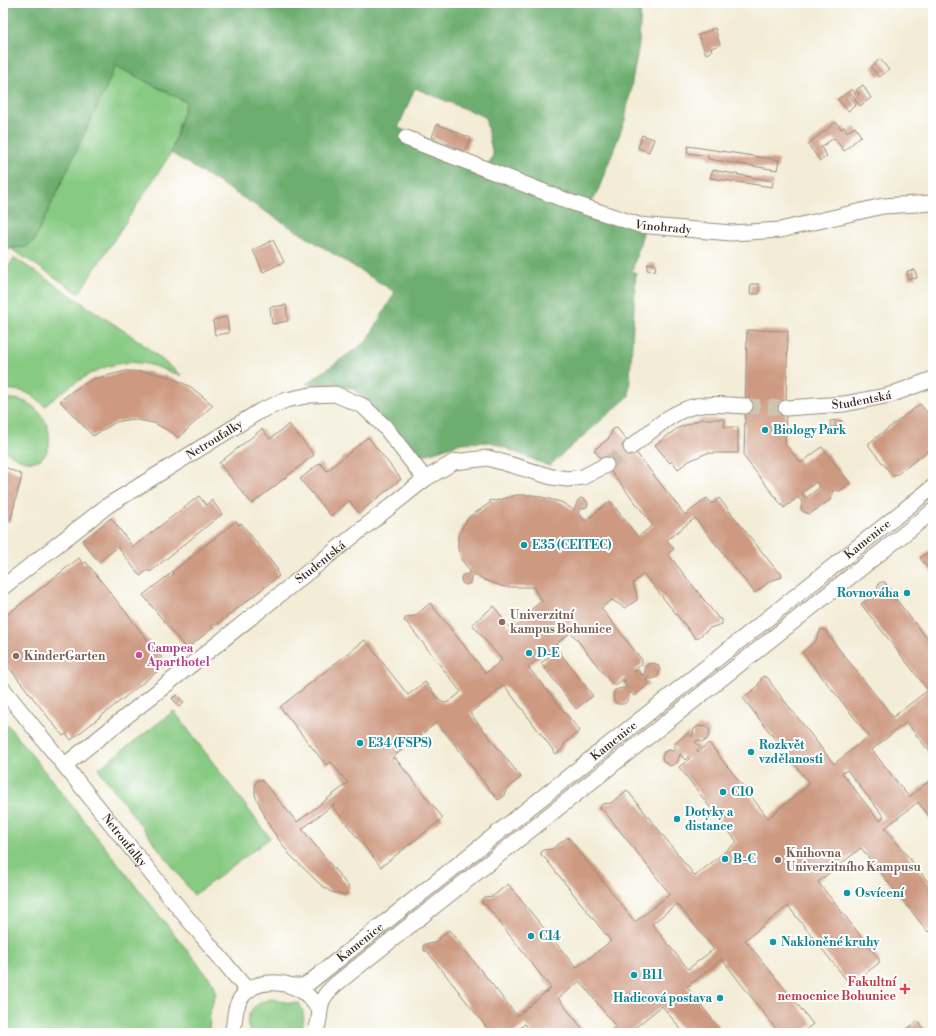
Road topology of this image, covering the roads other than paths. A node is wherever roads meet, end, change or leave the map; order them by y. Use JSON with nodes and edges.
{"nodes":[{"id":1,"x":406,"y":138,"type":"dead end"},
{"id":2,"x":933,"y":203,"type":"edge"},
{"id":3,"x":933,"y":379,"type":"edge"},
{"id":4,"x":745,"y":406,"type":"tunnel mouth"},
{"id":5,"x":786,"y":408,"type":"tunnel mouth"},
{"id":6,"x":631,"y":447,"type":"tunnel mouth"},
{"id":7,"x":606,"y":465,"type":"tunnel mouth"},
{"id":8,"x":425,"y":480,"type":"junction"},
{"id":9,"x":933,"y":487,"type":"edge"},
{"id":10,"x":933,"y":511,"type":"edge"},
{"id":11,"x":3,"y":587,"type":"edge"},
{"id":12,"x":3,"y":689,"type":"edge"},
{"id":13,"x":64,"y":765,"type":"junction"},
{"id":14,"x":291,"y":986,"type":"junction"},
{"id":15,"x":248,"y":990,"type":"junction"},
{"id":16,"x":319,"y":1009,"type":"junction"},
{"id":17,"x":234,"y":1032,"type":"edge"},
{"id":18,"x":315,"y":1033,"type":"edge"}],
"edges":[{"from":1,"to":2,"type":"street","name":"Vinohrady"},
{"from":3,"to":5,"type":"street","name":"Studentská"},
{"from":4,"to":6,"type":"street"},
{"from":7,"to":8,"type":"street","name":"Studentská"},
{"from":8,"to":11,"type":"street","name":"Netroufalky"},
{"from":8,"to":13,"type":"street","name":"Studentská"},
{"from":9,"to":14,"type":"street","name":"Kamenice"},
{"from":10,"to":16,"type":"street","name":"Kamenice"},
{"from":12,"to":13,"type":"street","name":"Netroufalky"},
{"from":13,"to":15,"type":"street","name":"Netroufalky"},
{"from":14,"to":15,"type":"street","name":"Kamenice"},
{"from":14,"to":16,"type":"street","name":"Kamenice"},
{"from":15,"to":17,"type":"street"},
{"from":16,"to":18,"type":"street","name":"Kamenice"}]}
